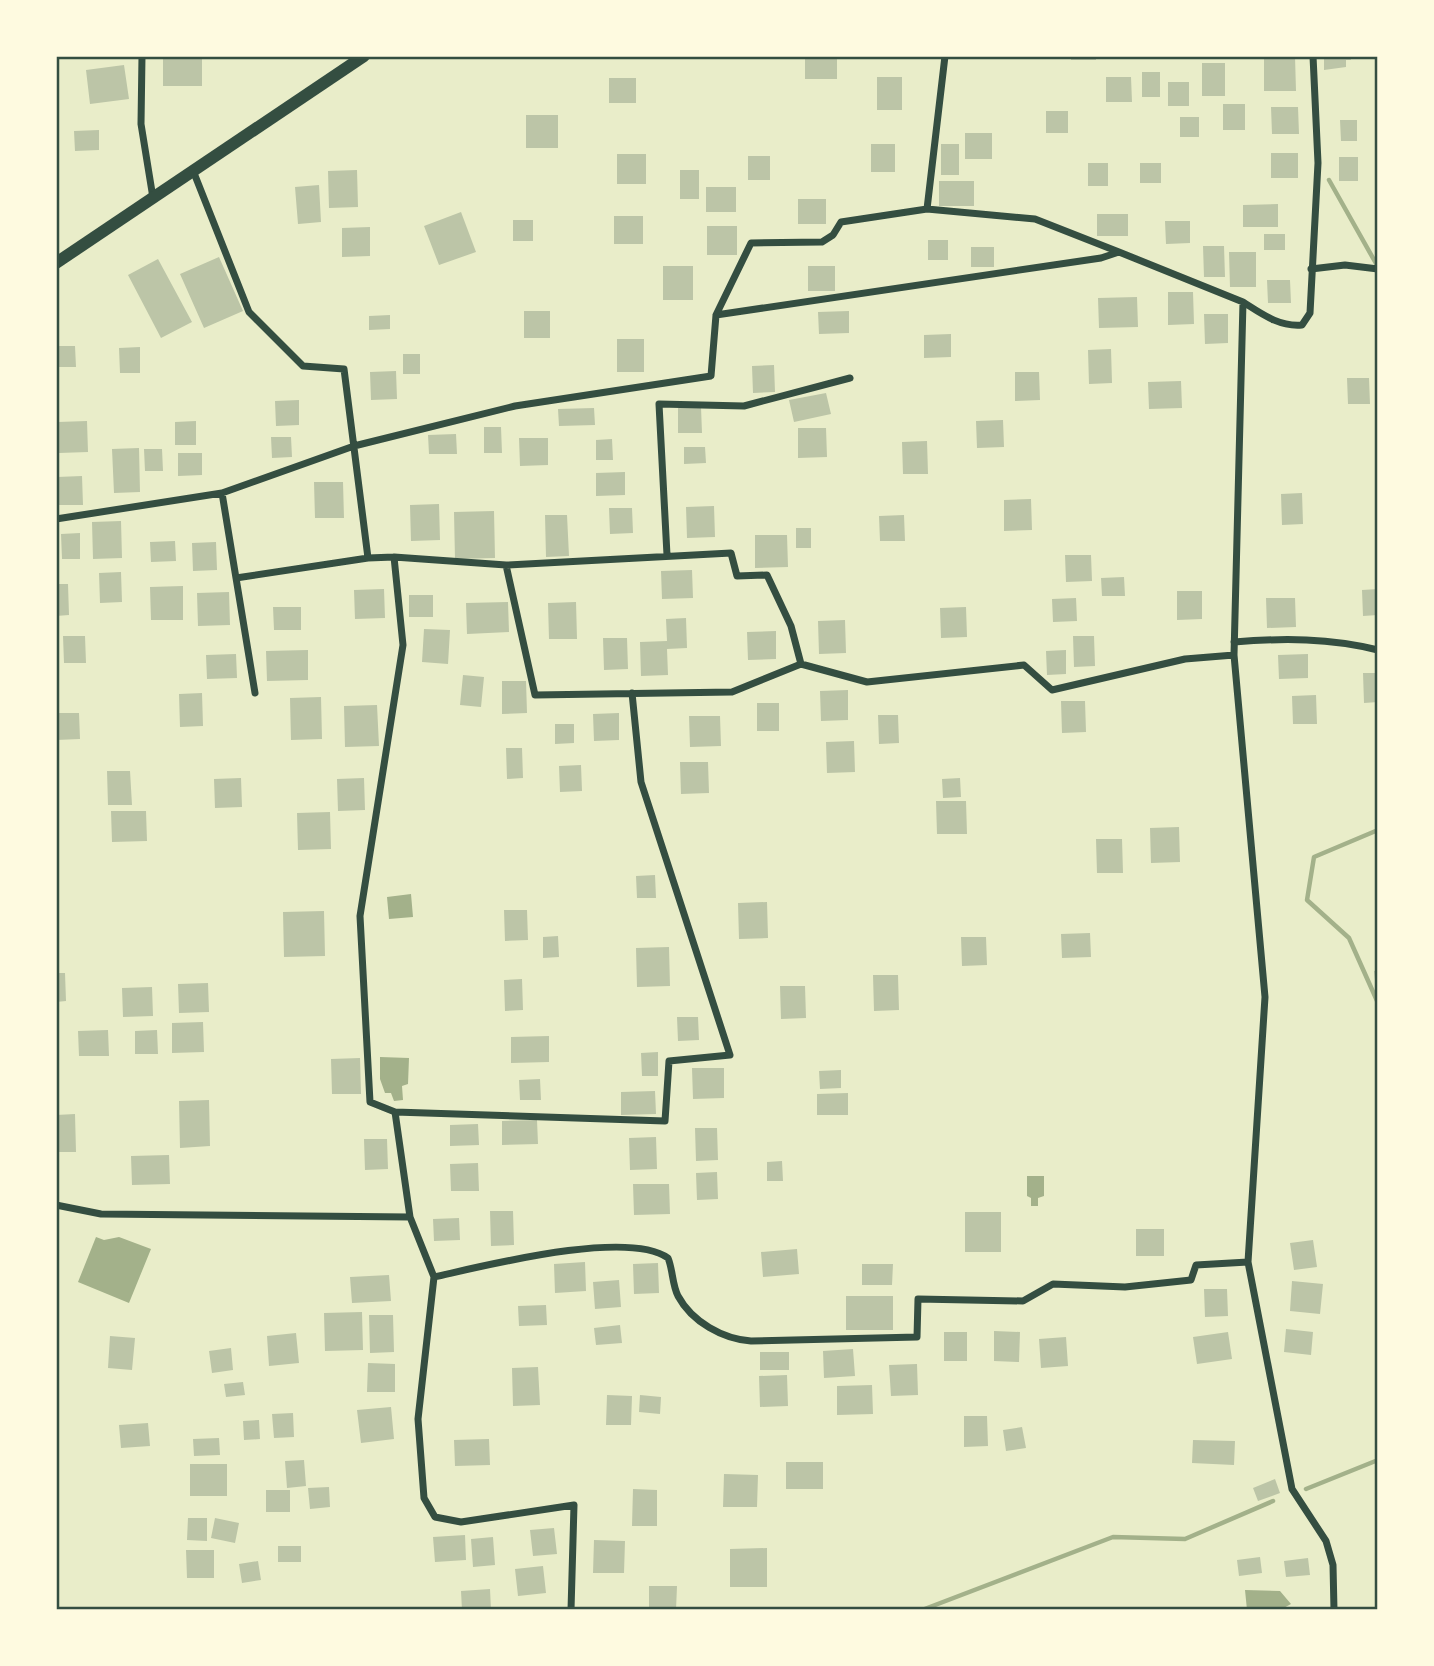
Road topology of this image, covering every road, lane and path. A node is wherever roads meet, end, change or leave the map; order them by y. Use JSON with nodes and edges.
{"nodes":[{"id":1,"x":142,"y":56,"type":"edge"},
{"id":2,"x":364,"y":56,"type":"edge"},
{"id":3,"x":944,"y":56,"type":"edge"},
{"id":4,"x":1313,"y":56,"type":"edge"},
{"id":5,"x":194,"y":173,"type":"junction"},
{"id":6,"x":153,"y":201,"type":"junction"},
{"id":7,"x":927,"y":209,"type":"junction"},
{"id":8,"x":1119,"y":252,"type":"junction"},
{"id":9,"x":56,"y":263,"type":"edge"},
{"id":10,"x":1311,"y":269,"type":"junction"},
{"id":11,"x":1378,"y":269,"type":"edge"},
{"id":12,"x":1243,"y":302,"type":"junction"},
{"id":13,"x":716,"y":315,"type":"junction"},
{"id":14,"x":850,"y":378,"type":"dead end"},
{"id":15,"x":354,"y":446,"type":"junction"},
{"id":16,"x":222,"y":493,"type":"junction"},
{"id":17,"x":56,"y":519,"type":"edge"},
{"id":18,"x":667,"y":555,"type":"junction"},
{"id":19,"x":394,"y":557,"type":"junction"},
{"id":20,"x":368,"y":558,"type":"junction"},
{"id":21,"x":506,"y":565,"type":"junction"},
{"id":22,"x":236,"y":578,"type":"junction"},
{"id":23,"x":1234,"y":642,"type":"junction"},
{"id":24,"x":1378,"y":650,"type":"edge"},
{"id":25,"x":1234,"y":655,"type":"junction"},
{"id":26,"x":802,"y":664,"type":"junction"},
{"id":27,"x":255,"y":693,"type":"dead end"},
{"id":28,"x":632,"y":693,"type":"junction"},
{"id":29,"x":396,"y":1112,"type":"junction"},
{"id":30,"x":56,"y":1205,"type":"edge"},
{"id":31,"x":410,"y":1217,"type":"junction"},
{"id":32,"x":1248,"y":1262,"type":"junction"},
{"id":33,"x":434,"y":1277,"type":"junction"},
{"id":34,"x":571,"y":1610,"type":"edge"},
{"id":35,"x":1334,"y":1610,"type":"edge"}],
"edges":[{"from":1,"to":6,"type":"street"},
{"from":2,"to":5,"type":"highway"},
{"from":3,"to":7,"type":"street"},
{"from":4,"to":10,"type":"street"},
{"from":5,"to":6,"type":"highway"},
{"from":5,"to":15,"type":"street"},
{"from":6,"to":9,"type":"highway"},
{"from":7,"to":8,"type":"street"},
{"from":7,"to":13,"type":"street"},
{"from":8,"to":12,"type":"street"},
{"from":8,"to":13,"type":"street"},
{"from":10,"to":11,"type":"street"},
{"from":10,"to":12,"type":"street"},
{"from":12,"to":23,"type":"street"},
{"from":13,"to":15,"type":"street"},
{"from":14,"to":18,"type":"street"},
{"from":15,"to":16,"type":"street"},
{"from":15,"to":20,"type":"street"},
{"from":16,"to":17,"type":"street"},
{"from":16,"to":22,"type":"street"},
{"from":18,"to":21,"type":"street"},
{"from":18,"to":26,"type":"street"},
{"from":19,"to":20,"type":"street"},
{"from":19,"to":21,"type":"street"},
{"from":19,"to":29,"type":"street"},
{"from":20,"to":22,"type":"street"},
{"from":21,"to":28,"type":"street"},
{"from":22,"to":27,"type":"street"},
{"from":23,"to":24,"type":"street"},
{"from":23,"to":25,"type":"street"},
{"from":25,"to":26,"type":"street"},
{"from":25,"to":32,"type":"street"},
{"from":26,"to":28,"type":"street"},
{"from":28,"to":29,"type":"street"},
{"from":29,"to":31,"type":"street"},
{"from":30,"to":31,"type":"street"},
{"from":31,"to":33,"type":"street"},
{"from":32,"to":33,"type":"street"},
{"from":32,"to":35,"type":"street"},
{"from":33,"to":34,"type":"street"}]}
